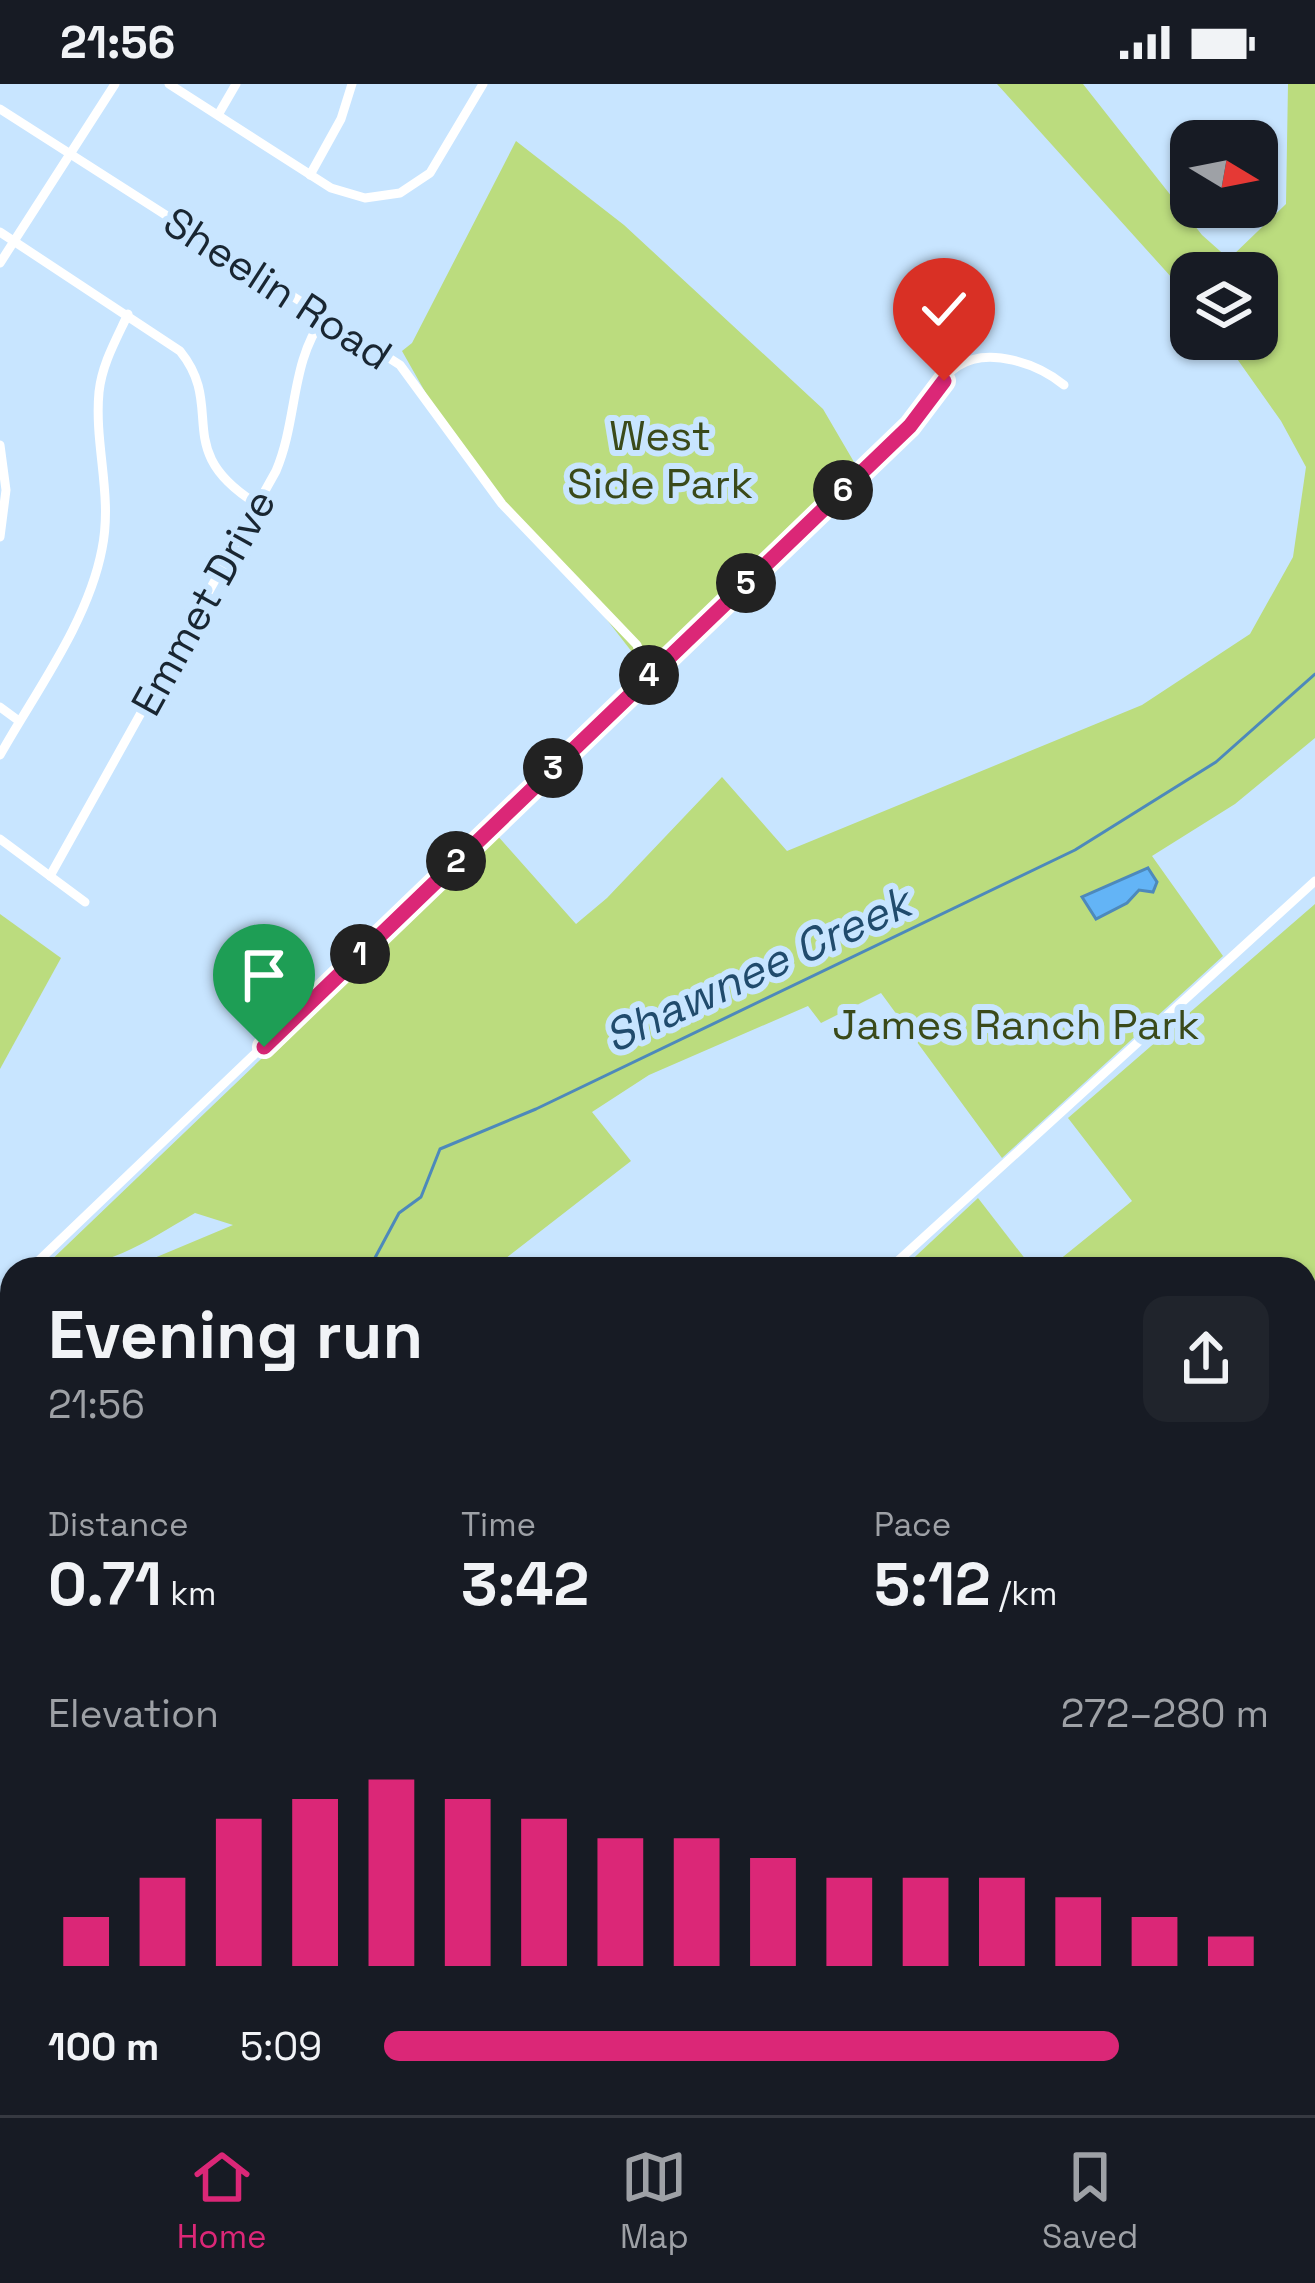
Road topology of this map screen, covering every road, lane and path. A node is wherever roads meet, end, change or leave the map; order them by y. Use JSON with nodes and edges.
{"nodes":[{"id":1,"x":115,"y":84,"type":"edge"},
{"id":2,"x":169,"y":84,"type":"edge"},
{"id":3,"x":236,"y":84,"type":"edge"},
{"id":4,"x":352,"y":84,"type":"edge"},
{"id":5,"x":483,"y":84,"type":"edge"},
{"id":6,"x":0,"y":109,"type":"edge"},
{"id":7,"x":218,"y":116,"type":"junction"},
{"id":8,"x":70,"y":154,"type":"junction"},
{"id":9,"x":310,"y":175,"type":"junction"},
{"id":10,"x":0,"y":232,"type":"edge"},
{"id":11,"x":14,"y":241,"type":"junction"},
{"id":12,"x":0,"y":263,"type":"edge"},
{"id":13,"x":128,"y":314,"type":"junction"},
{"id":14,"x":324,"y":316,"type":"junction"},
{"id":15,"x":1064,"y":385,"type":"dead end"},
{"id":16,"x":0,"y":445,"type":"edge"},
{"id":17,"x":257,"y":504,"type":"junction"},
{"id":18,"x":2,"y":523,"type":"edge"},
{"id":19,"x":0,"y":537,"type":"edge"},
{"id":20,"x":646,"y":678,"type":"junction"},
{"id":21,"x":0,"y":707,"type":"edge"},
{"id":22,"x":19,"y":721,"type":"junction"},
{"id":23,"x":0,"y":755,"type":"edge"},
{"id":24,"x":0,"y":839,"type":"edge"},
{"id":25,"x":50,"y":876,"type":"junction"},
{"id":26,"x":1315,"y":881,"type":"edge"},
{"id":27,"x":85,"y":902,"type":"dead end"},
{"id":28,"x":43,"y":1257,"type":"edge"},
{"id":29,"x":902,"y":1257,"type":"edge"}],
"edges":[{"from":1,"to":8,"type":"street"},
{"from":2,"to":7,"type":"street"},
{"from":3,"to":7,"type":"street"},
{"from":4,"to":9,"type":"street"},
{"from":5,"to":9,"type":"street"},
{"from":6,"to":8,"type":"street","name":"Sheelin Road"},
{"from":7,"to":9,"type":"street"},
{"from":8,"to":11,"type":"street"},
{"from":8,"to":14,"type":"street","name":"Sheelin Road"},
{"from":10,"to":11,"type":"street"},
{"from":11,"to":12,"type":"street"},
{"from":11,"to":13,"type":"street"},
{"from":13,"to":17,"type":"street"},
{"from":13,"to":22,"type":"street"},
{"from":14,"to":17,"type":"street","name":"Emmet Drive"},
{"from":14,"to":20,"type":"street","name":"Sheelin Road"},
{"from":15,"to":20,"type":"street"},
{"from":16,"to":18,"type":"street"},
{"from":17,"to":25,"type":"street","name":"Emmet Drive"},
{"from":18,"to":19,"type":"street"},
{"from":20,"to":28,"type":"street"},
{"from":21,"to":22,"type":"street"},
{"from":22,"to":23,"type":"street"},
{"from":24,"to":25,"type":"street"},
{"from":25,"to":27,"type":"street"},
{"from":26,"to":29,"type":"street"}]}
